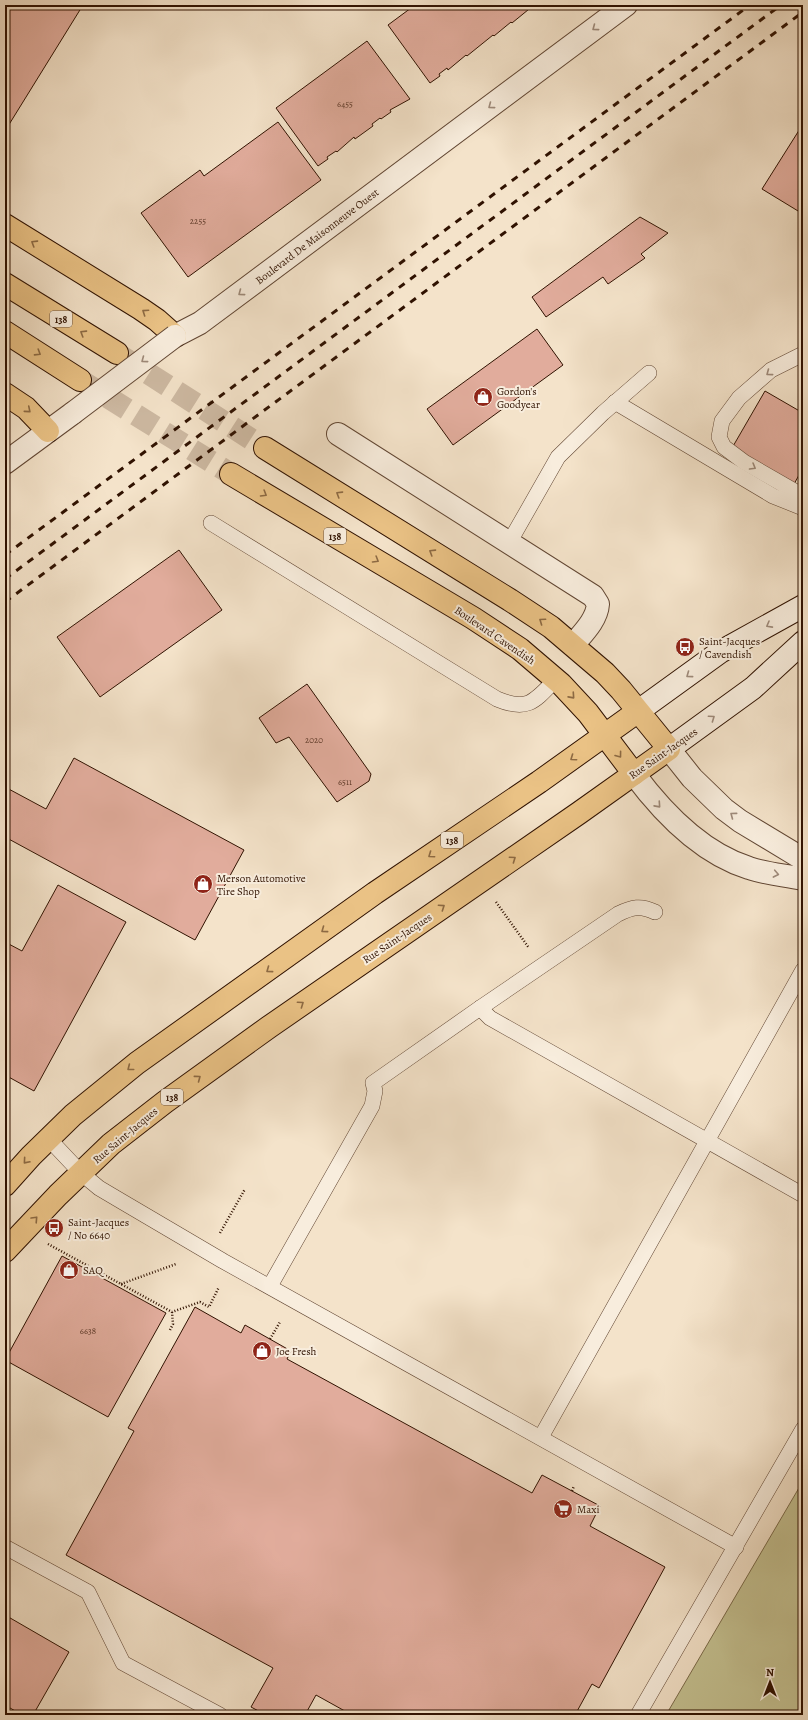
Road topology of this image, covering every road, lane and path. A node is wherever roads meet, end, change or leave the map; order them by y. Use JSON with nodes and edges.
{"nodes":[{"id":1,"x":626,"y":5,"type":"edge"},
{"id":2,"x":5,"y":225,"type":"edge"},
{"id":3,"x":5,"y":284,"type":"edge"},
{"id":4,"x":5,"y":332,"type":"edge"},
{"id":5,"x":175,"y":336,"type":"junction"},
{"id":6,"x":116,"y":353,"type":"tunnel mouth"},
{"id":7,"x":803,"y":354,"type":"edge"},
{"id":8,"x":649,"y":373,"type":"dead end"},
{"id":9,"x":80,"y":380,"type":"tunnel mouth"},
{"id":10,"x":5,"y":394,"type":"edge"},
{"id":11,"x":615,"y":402,"type":"junction"},
{"id":12,"x":48,"y":431,"type":"junction"},
{"id":13,"x":338,"y":434,"type":"dead end"},
{"id":14,"x":265,"y":448,"type":"tunnel mouth"},
{"id":15,"x":5,"y":463,"type":"edge"},
{"id":16,"x":230,"y":474,"type":"tunnel mouth"},
{"id":17,"x":803,"y":496,"type":"edge"},
{"id":18,"x":803,"y":508,"type":"edge"},
{"id":19,"x":211,"y":523,"type":"dead end"},
{"id":20,"x":510,"y":543,"type":"junction"},
{"id":21,"x":803,"y":606,"type":"edge"},
{"id":22,"x":803,"y":642,"type":"edge"},
{"id":23,"x":573,"y":645,"type":"junction"},
{"id":24,"x":556,"y":679,"type":"junction"},
{"id":25,"x":637,"y":712,"type":"junction"},
{"id":26,"x":605,"y":735,"type":"junction"},
{"id":27,"x":669,"y":749,"type":"junction"},
{"id":28,"x":634,"y":774,"type":"junction"},
{"id":29,"x":803,"y":859,"type":"edge"},
{"id":30,"x":803,"y":879,"type":"edge"},
{"id":31,"x":492,"y":897,"type":"dead end"},
{"id":32,"x":655,"y":912,"type":"dead end"},
{"id":33,"x":519,"y":935,"type":"dead end"},
{"id":34,"x":803,"y":970,"type":"edge"},
{"id":35,"x":480,"y":1008,"type":"junction"},
{"id":36,"x":49,"y":1140,"type":"junction"},
{"id":37,"x":707,"y":1141,"type":"junction"},
{"id":38,"x":81,"y":1173,"type":"junction"},
{"id":39,"x":5,"y":1185,"type":"edge"},
{"id":40,"x":244,"y":1189,"type":"dead end"},
{"id":41,"x":803,"y":1195,"type":"edge"},
{"id":42,"x":220,"y":1234,"type":"dead end"},
{"id":43,"x":43,"y":1241,"type":"dead end"},
{"id":44,"x":5,"y":1251,"type":"edge"},
{"id":45,"x":176,"y":1264,"type":"dead end"},
{"id":46,"x":121,"y":1284,"type":"junction"},
{"id":47,"x":270,"y":1286,"type":"junction"},
{"id":48,"x":219,"y":1287,"type":"dead end"},
{"id":49,"x":172,"y":1312,"type":"junction"},
{"id":50,"x":280,"y":1322,"type":"dead end"},
{"id":51,"x":170,"y":1330,"type":"dead end"},
{"id":52,"x":270,"y":1339,"type":"dead end"},
{"id":53,"x":803,"y":1429,"type":"edge"},
{"id":54,"x":541,"y":1437,"type":"junction"},
{"id":55,"x":574,"y":1486,"type":"dead end"},
{"id":56,"x":572,"y":1491,"type":"dead end"},
{"id":57,"x":5,"y":1547,"type":"edge"},
{"id":58,"x":736,"y":1547,"type":"junction"},
{"id":59,"x":220,"y":1715,"type":"edge"},
{"id":60,"x":638,"y":1715,"type":"edge"}],
"edges":[{"from":1,"to":5,"type":"street","name":"Boulevard De Maisonneuve Ouest","one_way":true},
{"from":5,"to":2,"type":"main road","one_way":true},
{"from":6,"to":3,"type":"main road","number":"138","one_way":true},
{"from":4,"to":9,"type":"main road","one_way":true},
{"from":5,"to":12,"type":"street","name":"Boulevard De Maisonneuve Ouest","one_way":true,"bridge":true},
{"from":7,"to":17,"type":"lane","one_way":true},
{"from":8,"to":11,"type":"lane"},
{"from":10,"to":12,"type":"main road","one_way":true},
{"from":11,"to":18,"type":"lane"},
{"from":11,"to":20,"type":"lane"},
{"from":12,"to":15,"type":"street","name":"Boulevard De Maisonneuve Ouest"},
{"from":13,"to":20,"type":"street"},
{"from":23,"to":14,"type":"main road","one_way":true},
{"from":16,"to":24,"type":"main road","name":"Boulevard Cavendish","number":"138","one_way":true},
{"from":19,"to":24,"type":"lane"},
{"from":20,"to":23,"type":"street"},
{"from":21,"to":25,"type":"street","one_way":true},
{"from":27,"to":22,"type":"street","name":"Rue Saint-Jacques","one_way":true},
{"from":23,"to":25,"type":"main road"},
{"from":24,"to":26,"type":"main road","name":"Boulevard Cavendish","number":"138","one_way":true},
{"from":25,"to":26,"type":"main road"},
{"from":25,"to":27,"type":"main road"},
{"from":26,"to":28,"type":"main road","name":"Boulevard Cavendish","one_way":true},
{"from":26,"to":36,"type":"main road","number":"138","one_way":true},
{"from":27,"to":28,"type":"main road","name":"Rue Saint-Jacques","number":"138"},
{"from":29,"to":27,"type":"street","one_way":true},
{"from":28,"to":30,"type":"street","name":"Boulevard Cavendish","one_way":true},
{"from":38,"to":28,"type":"main road","name":"Rue Saint-Jacques","number":"138","one_way":true},
{"from":31,"to":33,"type":"path"},
{"from":32,"to":35,"type":"lane"},
{"from":34,"to":37,"type":"lane"},
{"from":35,"to":37,"type":"lane"},
{"from":35,"to":47,"type":"lane"},
{"from":36,"to":38,"type":"lane"},
{"from":36,"to":39,"type":"main road","number":"138","one_way":true},
{"from":37,"to":41,"type":"lane"},
{"from":37,"to":54,"type":"lane"},
{"from":44,"to":38,"type":"main road","name":"Rue Saint-Jacques","number":"138","one_way":true},
{"from":38,"to":47,"type":"lane"},
{"from":40,"to":42,"type":"path"},
{"from":43,"to":46,"type":"path"},
{"from":45,"to":46,"type":"path"},
{"from":46,"to":49,"type":"path"},
{"from":47,"to":54,"type":"lane"},
{"from":48,"to":49,"type":"path"},
{"from":49,"to":51,"type":"path"},
{"from":50,"to":52,"type":"path"},
{"from":53,"to":58,"type":"lane"},
{"from":54,"to":58,"type":"lane"},
{"from":55,"to":56,"type":"path"},
{"from":57,"to":59,"type":"lane"},
{"from":58,"to":60,"type":"lane"}]}
